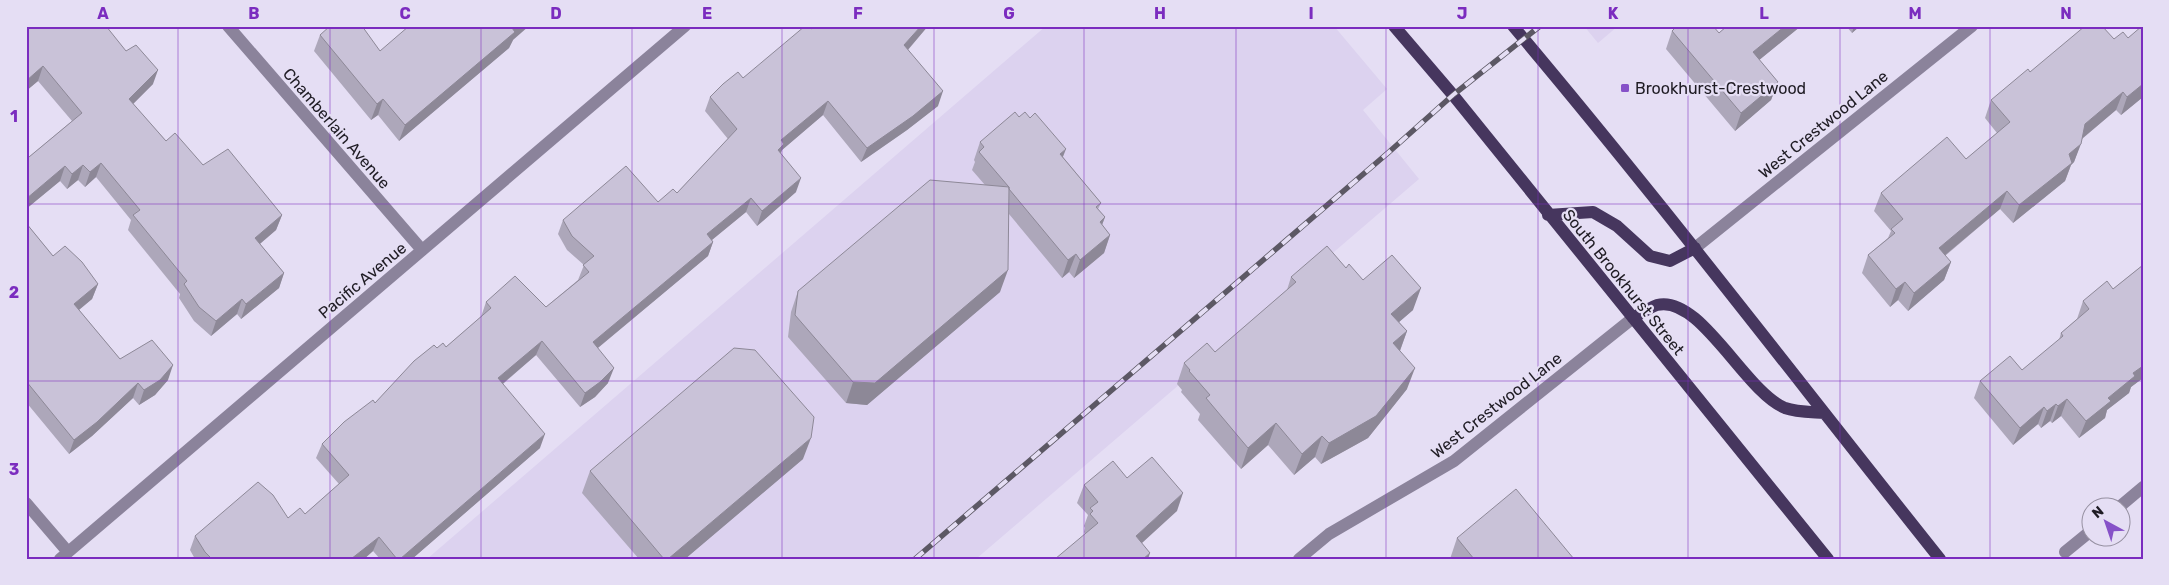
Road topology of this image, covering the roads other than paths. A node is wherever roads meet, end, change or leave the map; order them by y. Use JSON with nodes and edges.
{"nodes":[{"id":1,"x":228,"y":26,"type":"edge"},
{"id":2,"x":685,"y":26,"type":"edge"},
{"id":3,"x":1394,"y":26,"type":"edge"},
{"id":4,"x":1513,"y":26,"type":"edge"},
{"id":5,"x":1972,"y":26,"type":"edge"},
{"id":6,"x":1548,"y":215,"type":"junction"},
{"id":7,"x":1695,"y":248,"type":"junction"},
{"id":8,"x":422,"y":250,"type":"junction"},
{"id":9,"x":1633,"y":318,"type":"junction"},
{"id":10,"x":1824,"y":413,"type":"junction"},
{"id":11,"x":2143,"y":487,"type":"edge"},
{"id":12,"x":2130,"y":498,"type":"edge"},
{"id":13,"x":26,"y":503,"type":"edge"},
{"id":14,"x":2082,"y":538,"type":"edge"},
{"id":15,"x":2065,"y":552,"type":"dead end"},
{"id":16,"x":64,"y":555,"type":"edge"},
{"id":17,"x":1299,"y":559,"type":"edge"},
{"id":18,"x":1828,"y":559,"type":"edge"},
{"id":19,"x":1940,"y":559,"type":"edge"}],
"edges":[{"from":1,"to":8,"type":"street","name":"Chamberlain Avenue"},
{"from":2,"to":8,"type":"street","name":"Pacific Avenue"},
{"from":3,"to":6,"type":"main road","name":"South Brookhurst Street"},
{"from":4,"to":7,"type":"main road"},
{"from":5,"to":7,"type":"street","name":"West Crestwood Lane"},
{"from":6,"to":7,"type":"main road"},
{"from":6,"to":9,"type":"main road","name":"South Brookhurst Street"},
{"from":7,"to":10,"type":"main road"},
{"from":8,"to":16,"type":"street","name":"Pacific Avenue"},
{"from":9,"to":10,"type":"main road"},
{"from":9,"to":17,"type":"street","name":"West Crestwood Lane"},
{"from":9,"to":18,"type":"main road","name":"South Brookhurst Street"},
{"from":10,"to":19,"type":"main road"},
{"from":11,"to":12,"type":"street"},
{"from":13,"to":16,"type":"street"},
{"from":14,"to":15,"type":"street"}]}
